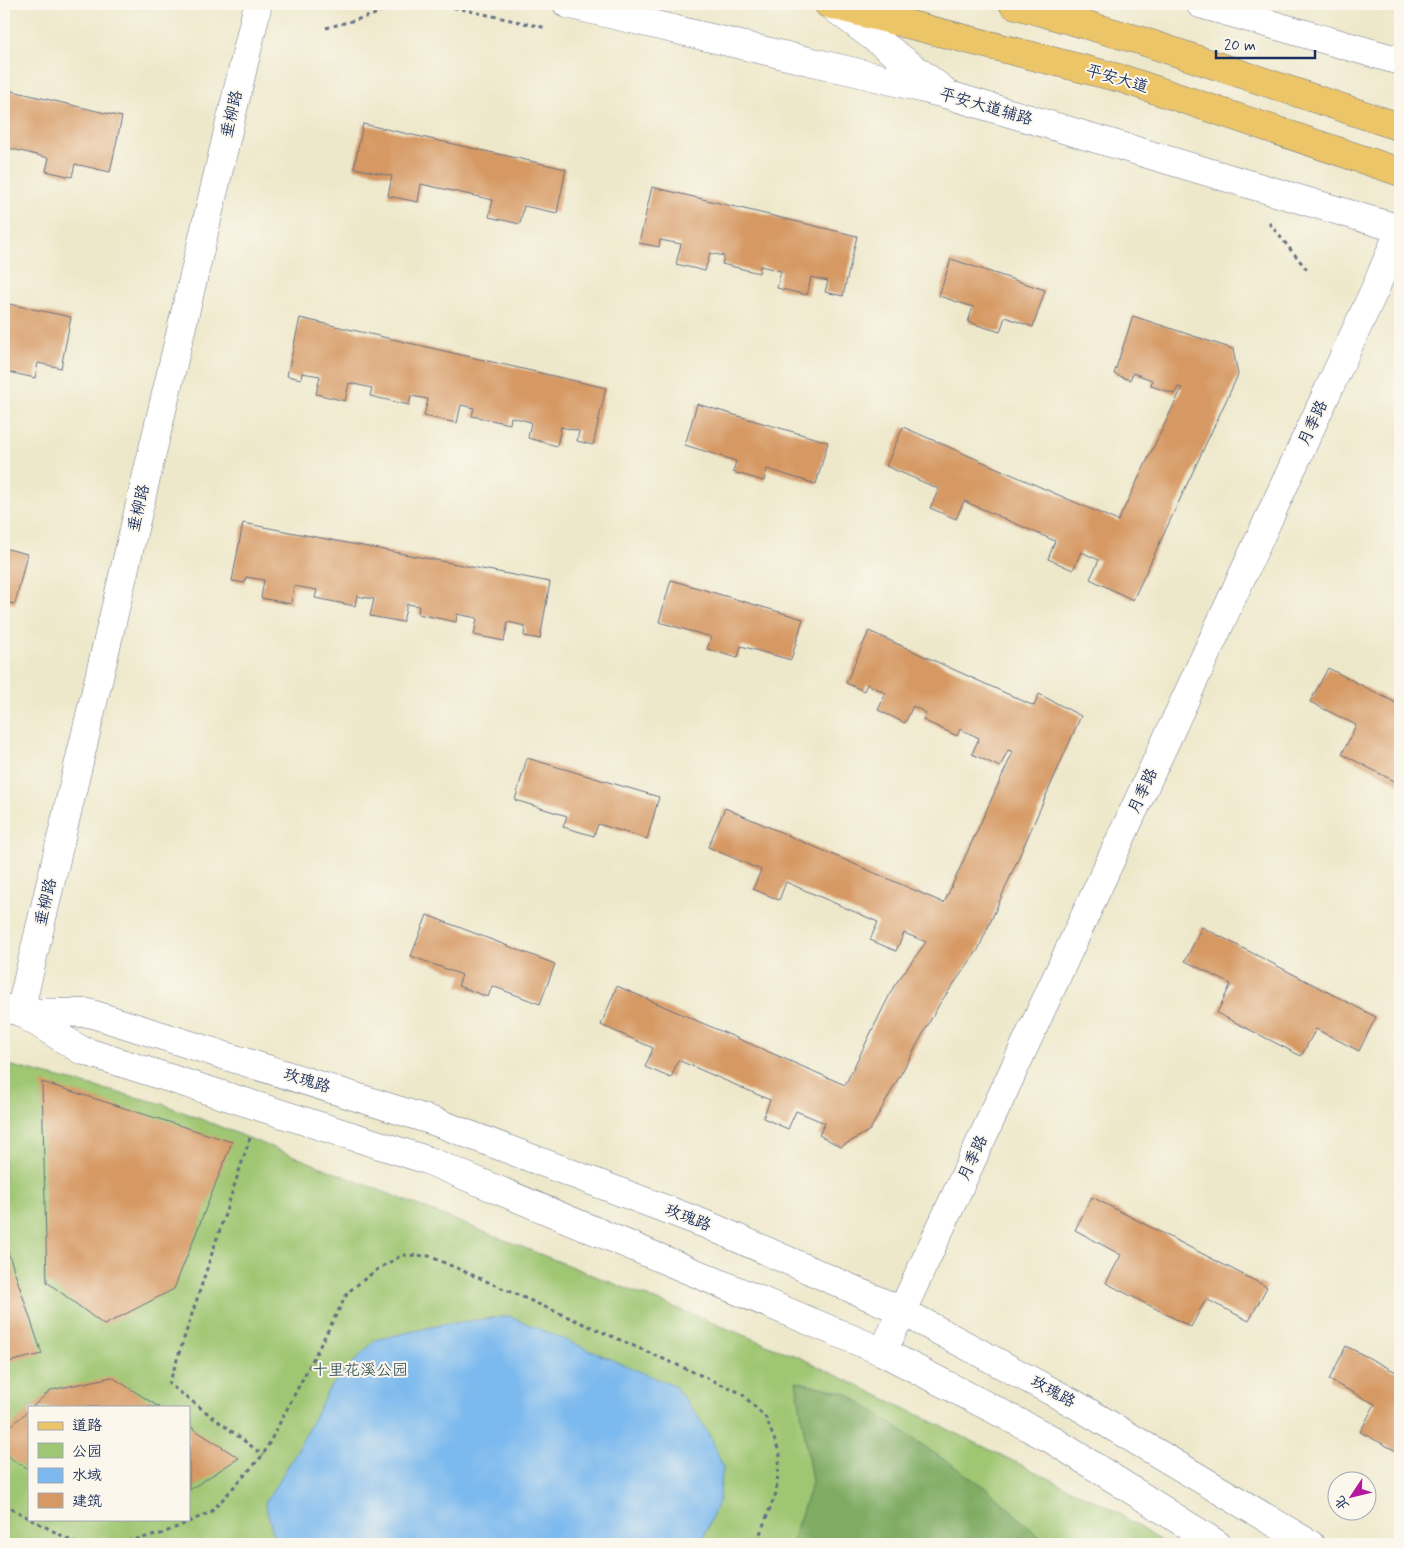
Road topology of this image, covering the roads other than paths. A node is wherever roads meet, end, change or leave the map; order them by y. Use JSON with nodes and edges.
{"nodes":[{"id":1,"x":258,"y":4,"type":"edge"},
{"id":2,"x":567,"y":4,"type":"edge"},
{"id":3,"x":828,"y":4,"type":"edge"},
{"id":4,"x":1013,"y":4,"type":"edge"},
{"id":5,"x":1200,"y":4,"type":"edge"},
{"id":6,"x":1400,"y":61,"type":"edge"},
{"id":7,"x":952,"y":96,"type":"junction"},
{"id":8,"x":1400,"y":126,"type":"edge"},
{"id":9,"x":1400,"y":172,"type":"edge"},
{"id":10,"x":1400,"y":229,"type":"edge"},
{"id":11,"x":12,"y":1010,"type":"edge"},
{"id":12,"x":902,"y":1311,"type":"junction"},
{"id":13,"x":883,"y":1352,"type":"junction"},
{"id":14,"x":1218,"y":1544,"type":"edge"},
{"id":15,"x":1310,"y":1544,"type":"edge"}],
"edges":[{"from":1,"to":11,"type":"street","name":"垂柳路"},
{"from":2,"to":7,"type":"street","name":"平安大道辅路"},
{"from":3,"to":7,"type":"street"},
{"from":3,"to":9,"type":"main road","name":"平安大道"},
{"from":4,"to":8,"type":"main road"},
{"from":5,"to":6,"type":"street"},
{"from":7,"to":10,"type":"street","name":"平安大道辅路"},
{"from":10,"to":12,"type":"street","name":"月季路"},
{"from":11,"to":12,"type":"street","name":"玫瑰路"},
{"from":11,"to":13,"type":"street"},
{"from":12,"to":13,"type":"street","name":"月季路"},
{"from":12,"to":15,"type":"street","name":"玫瑰路"},
{"from":13,"to":14,"type":"street"}]}
